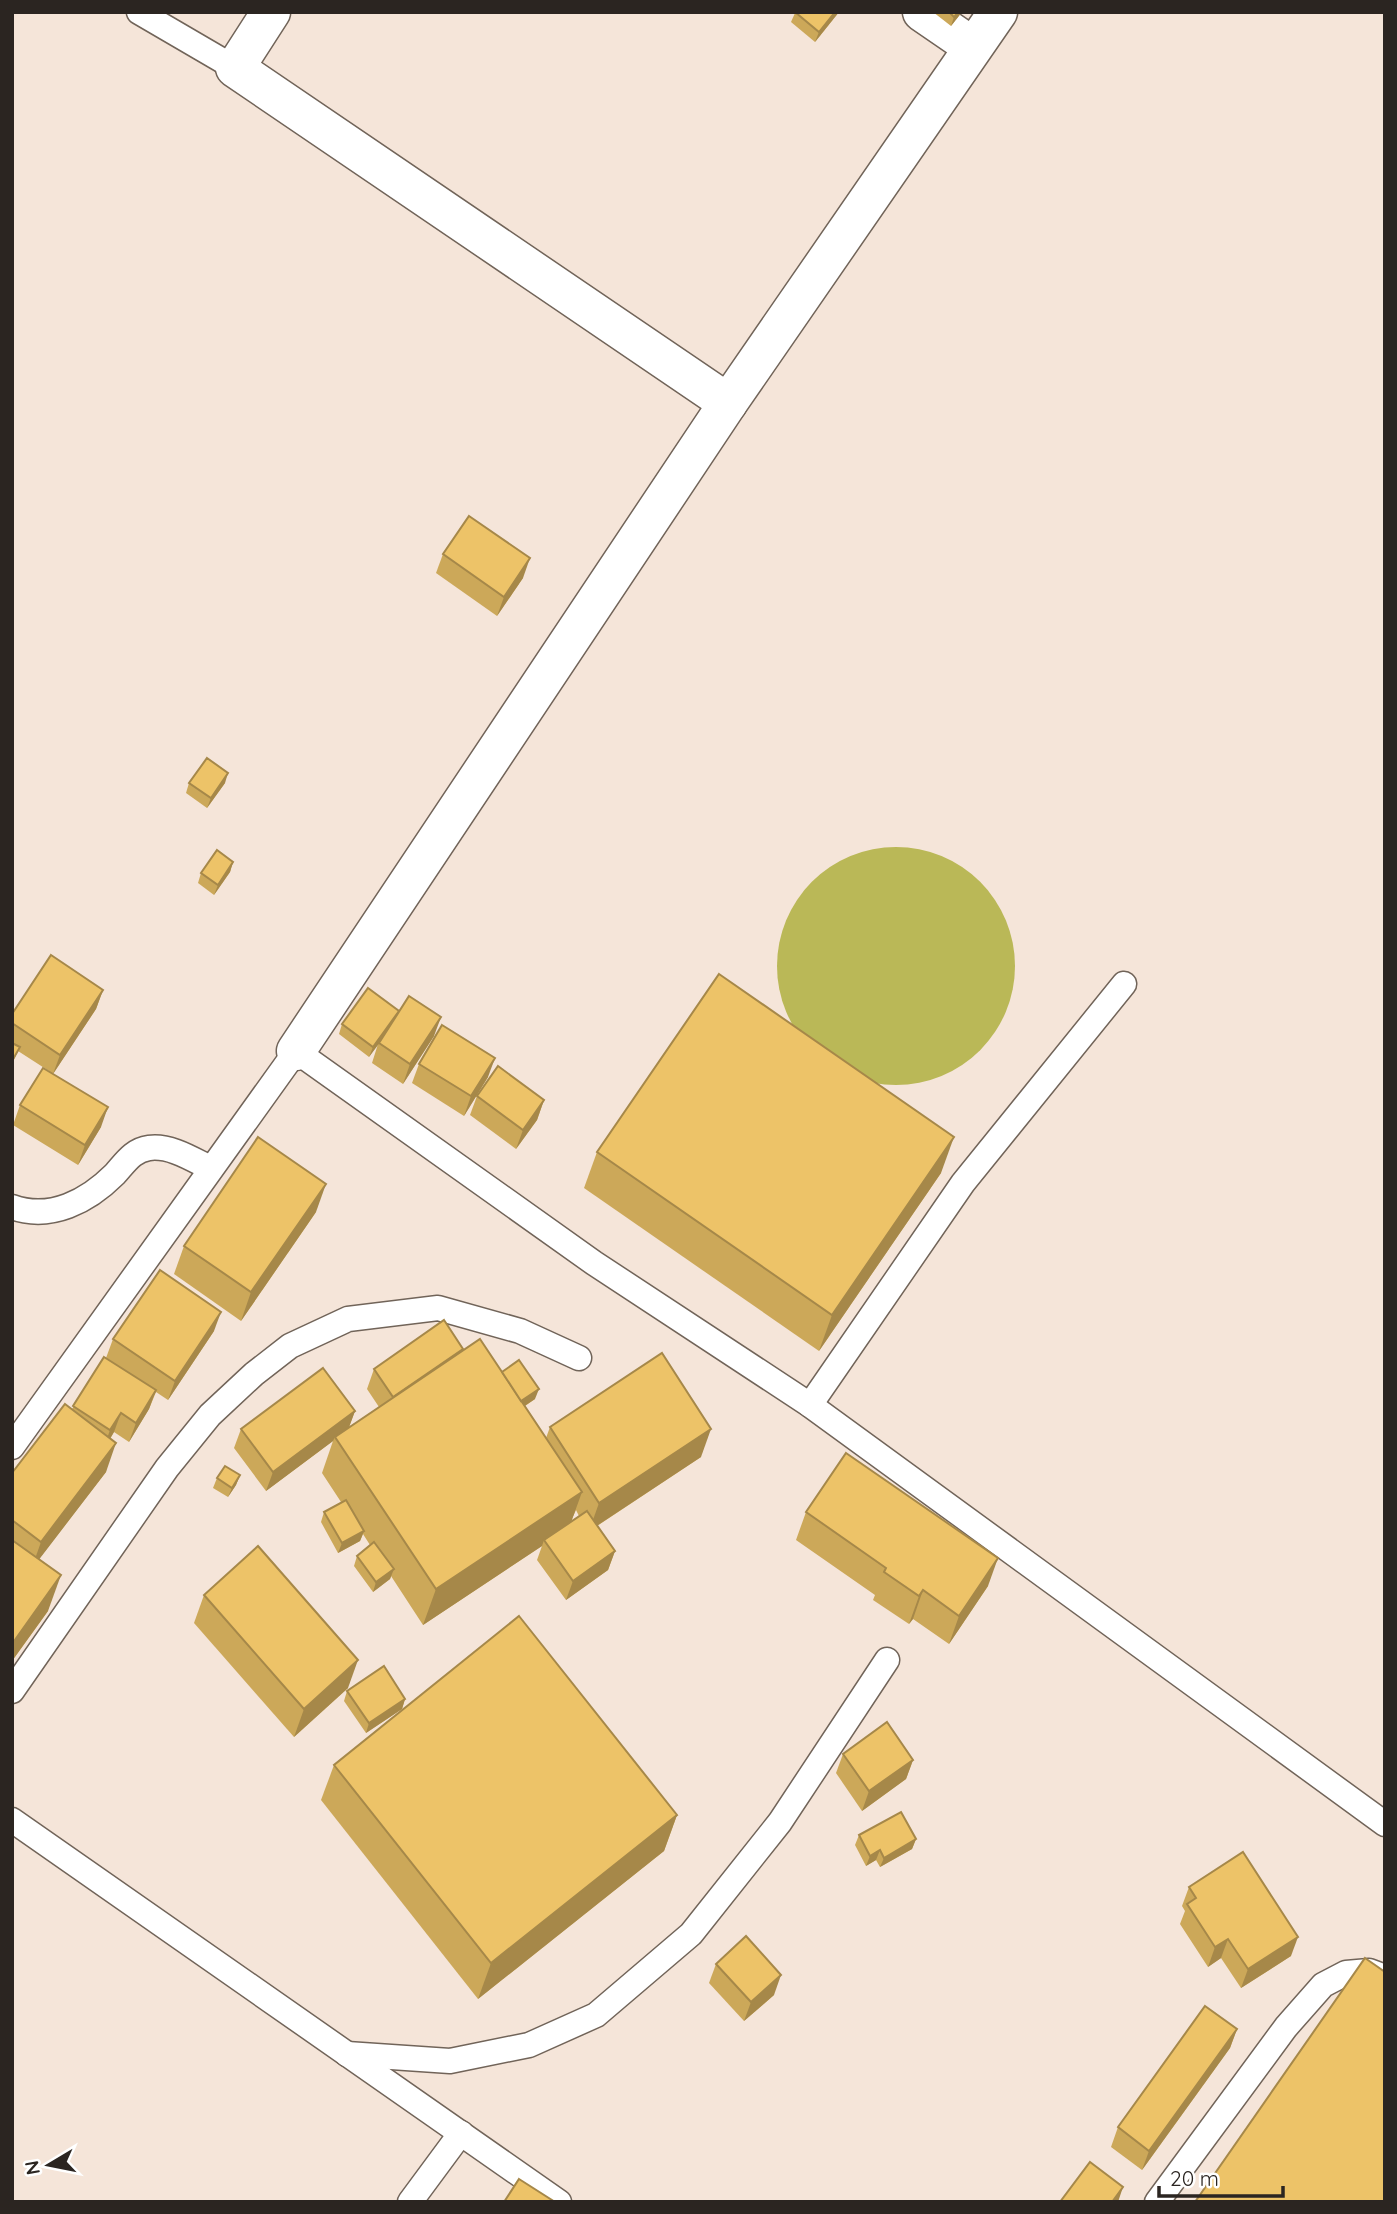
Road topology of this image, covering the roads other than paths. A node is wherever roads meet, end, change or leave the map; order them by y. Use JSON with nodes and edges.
{"nodes":[{"id":1,"x":139,"y":12,"type":"edge"},
{"id":2,"x":271,"y":12,"type":"edge"},
{"id":3,"x":922,"y":12,"type":"edge"},
{"id":4,"x":998,"y":12,"type":"edge"},
{"id":5,"x":973,"y":47,"type":"junction"},
{"id":6,"x":234,"y":68,"type":"junction"},
{"id":7,"x":728,"y":403,"type":"junction"},
{"id":8,"x":1124,"y":984,"type":"dead end"},
{"id":9,"x":296,"y":1051,"type":"junction"},
{"id":10,"x":210,"y":1168,"type":"junction"},
{"id":11,"x":12,"y":1207,"type":"edge"},
{"id":12,"x":579,"y":1358,"type":"dead end"},
{"id":13,"x":810,"y":1405,"type":"junction"},
{"id":14,"x":12,"y":1447,"type":"edge"},
{"id":15,"x":887,"y":1660,"type":"dead end"},
{"id":16,"x":12,"y":1692,"type":"edge"},
{"id":17,"x":12,"y":1820,"type":"edge"},
{"id":18,"x":1385,"y":1824,"type":"edge"},
{"id":19,"x":1385,"y":1977,"type":"edge"},
{"id":20,"x":347,"y":2054,"type":"junction"},
{"id":21,"x":461,"y":2133,"type":"junction"},
{"id":22,"x":410,"y":2202,"type":"edge"},
{"id":23,"x":559,"y":2202,"type":"edge"},
{"id":24,"x":1157,"y":2202,"type":"edge"}],
"edges":[{"from":1,"to":6,"type":"lane"},
{"from":2,"to":6,"type":"street"},
{"from":3,"to":5,"type":"street"},
{"from":4,"to":5,"type":"street"},
{"from":5,"to":7,"type":"street"},
{"from":6,"to":7,"type":"street"},
{"from":7,"to":9,"type":"street"},
{"from":8,"to":13,"type":"lane"},
{"from":9,"to":10,"type":"lane"},
{"from":9,"to":13,"type":"lane"},
{"from":10,"to":11,"type":"lane"},
{"from":10,"to":14,"type":"lane"},
{"from":12,"to":16,"type":"lane"},
{"from":13,"to":18,"type":"lane"},
{"from":15,"to":20,"type":"lane"},
{"from":17,"to":20,"type":"lane"},
{"from":19,"to":24,"type":"lane"},
{"from":20,"to":21,"type":"lane"},
{"from":21,"to":22,"type":"lane"},
{"from":21,"to":23,"type":"lane"}]}
